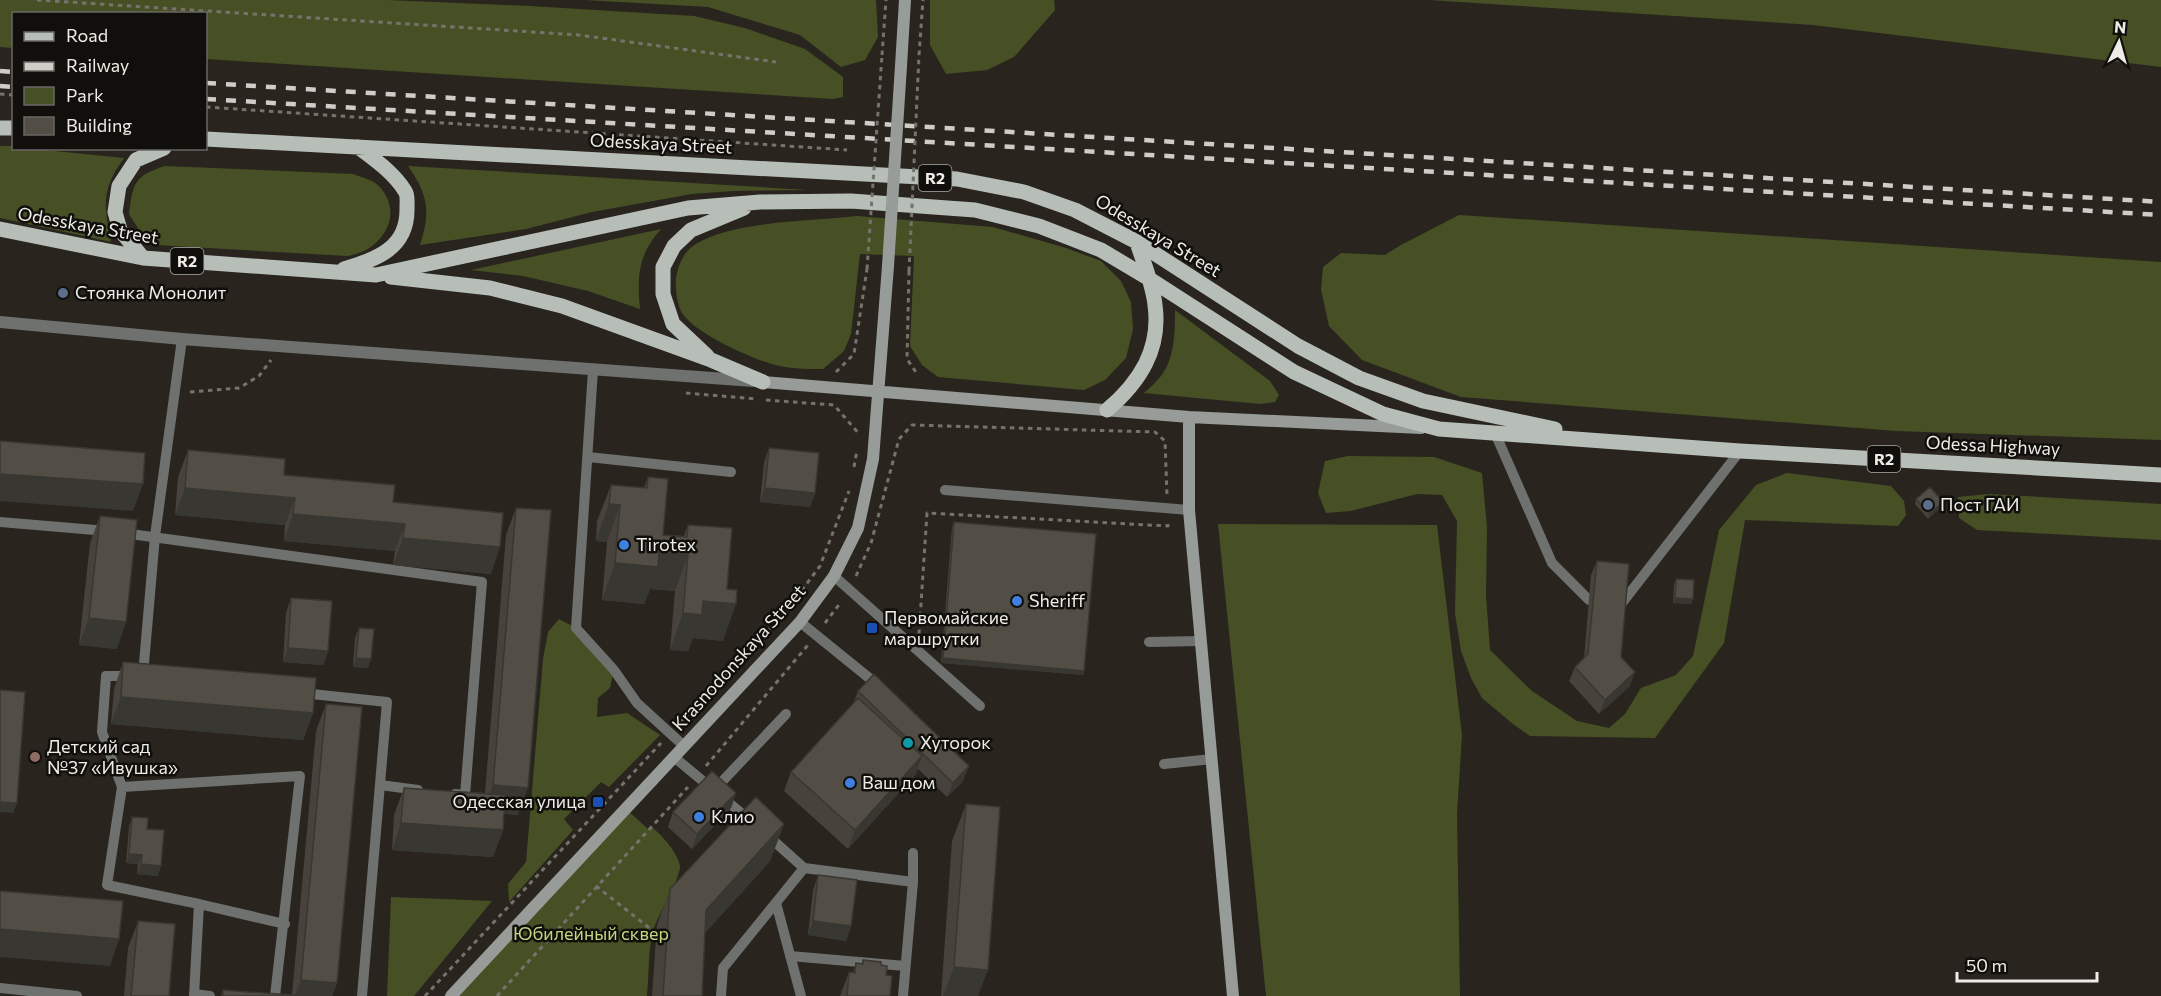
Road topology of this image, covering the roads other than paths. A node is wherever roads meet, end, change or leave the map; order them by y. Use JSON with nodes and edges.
{"nodes":[{"id":1,"x":905,"y":0,"type":"edge"},
{"id":2,"x":207,"y":139,"type":"edge"},
{"id":3,"x":357,"y":147,"type":"junction"},
{"id":4,"x":159,"y":150,"type":"edge"},
{"id":5,"x":760,"y":202,"type":"junction"},
{"id":6,"x":0,"y":229,"type":"edge"},
{"id":7,"x":1137,"y":242,"type":"junction"},
{"id":8,"x":142,"y":258,"type":"junction"},
{"id":9,"x":335,"y":272,"type":"junction"},
{"id":10,"x":376,"y":275,"type":"junction"},
{"id":11,"x":1148,"y":278,"type":"junction"},
{"id":12,"x":0,"y":322,"type":"edge"},
{"id":13,"x":182,"y":339,"type":"junction"},
{"id":14,"x":711,"y":360,"type":"junction"},
{"id":15,"x":593,"y":370,"type":"junction"},
{"id":16,"x":764,"y":382,"type":"junction"},
{"id":17,"x":880,"y":392,"type":"junction"},
{"id":18,"x":1107,"y":410,"type":"junction"},
{"id":19,"x":1189,"y":417,"type":"junction"},
{"id":20,"x":1439,"y":429,"type":"junction"},
{"id":21,"x":1495,"y":433,"type":"junction"},
{"id":22,"x":1608,"y":440,"type":"junction"},
{"id":23,"x":1740,"y":451,"type":"junction"},
{"id":24,"x":588,"y":457,"type":"junction"},
{"id":25,"x":731,"y":472,"type":"dead end"},
{"id":26,"x":2161,"y":475,"type":"edge"},
{"id":27,"x":945,"y":490,"type":"dead end"},
{"id":28,"x":1189,"y":510,"type":"junction"},
{"id":29,"x":0,"y":522,"type":"edge"},
{"id":30,"x":155,"y":536,"type":"junction"},
{"id":31,"x":834,"y":576,"type":"junction"},
{"id":32,"x":1589,"y":600,"type":"dead end"},
{"id":33,"x":1622,"y":603,"type":"edge"},
{"id":34,"x":800,"y":622,"type":"junction"},
{"id":35,"x":1201,"y":641,"type":"junction"},
{"id":36,"x":1149,"y":642,"type":"dead end"},
{"id":37,"x":143,"y":676,"type":"junction"},
{"id":38,"x":155,"y":678,"type":"edge"},
{"id":39,"x":294,"y":692,"type":"edge"},
{"id":40,"x":890,"y":695,"type":"edge"},
{"id":41,"x":980,"y":706,"type":"dead end"},
{"id":42,"x":786,"y":714,"type":"dead end"},
{"id":43,"x":684,"y":747,"type":"junction"},
{"id":44,"x":674,"y":757,"type":"junction"},
{"id":45,"x":1212,"y":759,"type":"junction"},
{"id":46,"x":1164,"y":764,"type":"dead end"},
{"id":47,"x":380,"y":785,"type":"junction"},
{"id":48,"x":122,"y":787,"type":"junction"},
{"id":49,"x":715,"y":789,"type":"junction"},
{"id":50,"x":913,"y":853,"type":"dead end"},
{"id":51,"x":804,"y":868,"type":"junction"},
{"id":52,"x":913,"y":882,"type":"junction"},
{"id":53,"x":776,"y":903,"type":"junction"},
{"id":54,"x":199,"y":904,"type":"junction"},
{"id":55,"x":285,"y":924,"type":"junction"},
{"id":56,"x":790,"y":956,"type":"junction"},
{"id":57,"x":905,"y":966,"type":"junction"},
{"id":58,"x":0,"y":988,"type":"edge"},
{"id":59,"x":194,"y":995,"type":"edge"},
{"id":60,"x":77,"y":996,"type":"edge"},
{"id":61,"x":210,"y":996,"type":"edge"},
{"id":62,"x":275,"y":996,"type":"edge"},
{"id":63,"x":362,"y":996,"type":"edge"},
{"id":64,"x":451,"y":996,"type":"edge"},
{"id":65,"x":721,"y":996,"type":"edge"},
{"id":66,"x":801,"y":996,"type":"edge"},
{"id":67,"x":903,"y":996,"type":"edge"},
{"id":68,"x":1233,"y":996,"type":"edge"}],
"edges":[{"from":1,"to":17,"type":"street","name":"Krasnodonskaya Street","bridge":true},
{"from":2,"to":3,"type":"main road","name":"Odesskaya Street","number":"R2"},
{"from":3,"to":7,"type":"main road","name":"Odesskaya Street","number":"R2"},
{"from":3,"to":9,"type":"main road"},
{"from":4,"to":8,"type":"main road"},
{"from":5,"to":10,"type":"main road","name":"Odesskaya Street","number":"R2"},
{"from":5,"to":11,"type":"main road","name":"Odesskaya Street","number":"R2"},
{"from":5,"to":14,"type":"main road"},
{"from":6,"to":8,"type":"main road","name":"Odesskaya Street","number":"R2"},
{"from":7,"to":11,"type":"main road"},
{"from":7,"to":22,"type":"main road","name":"Odesskaya Street","number":"R2"},
{"from":8,"to":9,"type":"main road","name":"Odesskaya Street","number":"R2"},
{"from":9,"to":10,"type":"main road","name":"Odesskaya Street","number":"R2"},
{"from":10,"to":14,"type":"main road"},
{"from":11,"to":18,"type":"main road"},
{"from":11,"to":20,"type":"main road","name":"Odesskaya Street","number":"R2"},
{"from":12,"to":13,"type":"street"},
{"from":13,"to":15,"type":"street"},
{"from":13,"to":30,"type":"lane"},
{"from":14,"to":16,"type":"main road"},
{"from":15,"to":16,"type":"street"},
{"from":15,"to":24,"type":"lane"},
{"from":16,"to":17,"type":"street","name":"Odesskaya Street"},
{"from":17,"to":18,"type":"street","name":"Odesskaya Street"},
{"from":17,"to":31,"type":"street","name":"Krasnodonskaya Street"},
{"from":18,"to":19,"type":"street","name":"Odesskaya Street"},
{"from":19,"to":20,"type":"street","name":"Odesskaya Street"},
{"from":19,"to":28,"type":"street"},
{"from":20,"to":21,"type":"main road","name":"Odesskaya Street","number":"R2"},
{"from":21,"to":22,"type":"main road","name":"Odesskaya Street","number":"R2"},
{"from":21,"to":32,"type":"lane"},
{"from":22,"to":23,"type":"main road","name":"Odessa Highway","number":"R2"},
{"from":23,"to":26,"type":"main road","name":"Odessa Highway","number":"R2"},
{"from":23,"to":33,"type":"lane"},
{"from":24,"to":25,"type":"lane"},
{"from":24,"to":43,"type":"lane"},
{"from":27,"to":28,"type":"lane"},
{"from":28,"to":35,"type":"street"},
{"from":29,"to":30,"type":"lane"},
{"from":30,"to":37,"type":"lane"},
{"from":30,"to":47,"type":"lane"},
{"from":31,"to":34,"type":"street","name":"Krasnodonskaya Street"},
{"from":31,"to":41,"type":"lane"},
{"from":34,"to":40,"type":"lane"},
{"from":34,"to":43,"type":"street","name":"Krasnodonskaya Street"},
{"from":35,"to":36,"type":"lane"},
{"from":35,"to":45,"type":"street"},
{"from":37,"to":38,"type":"lane"},
{"from":37,"to":48,"type":"lane"},
{"from":39,"to":47,"type":"lane"},
{"from":42,"to":49,"type":"lane"},
{"from":43,"to":44,"type":"street","name":"Krasnodonskaya Street"},
{"from":44,"to":49,"type":"lane"},
{"from":44,"to":64,"type":"street","name":"Krasnodonskaya Street"},
{"from":45,"to":46,"type":"lane"},
{"from":45,"to":68,"type":"street"},
{"from":47,"to":63,"type":"lane"},
{"from":48,"to":54,"type":"lane"},
{"from":48,"to":55,"type":"lane"},
{"from":49,"to":51,"type":"lane"},
{"from":50,"to":52,"type":"lane"},
{"from":51,"to":52,"type":"lane"},
{"from":51,"to":53,"type":"lane"},
{"from":52,"to":57,"type":"lane"},
{"from":53,"to":56,"type":"lane"},
{"from":53,"to":65,"type":"lane"},
{"from":54,"to":55,"type":"lane"},
{"from":54,"to":59,"type":"lane"},
{"from":55,"to":62,"type":"lane"},
{"from":56,"to":57,"type":"lane"},
{"from":56,"to":66,"type":"lane"},
{"from":57,"to":67,"type":"lane"},
{"from":58,"to":60,"type":"lane"},
{"from":59,"to":61,"type":"lane"}]}
